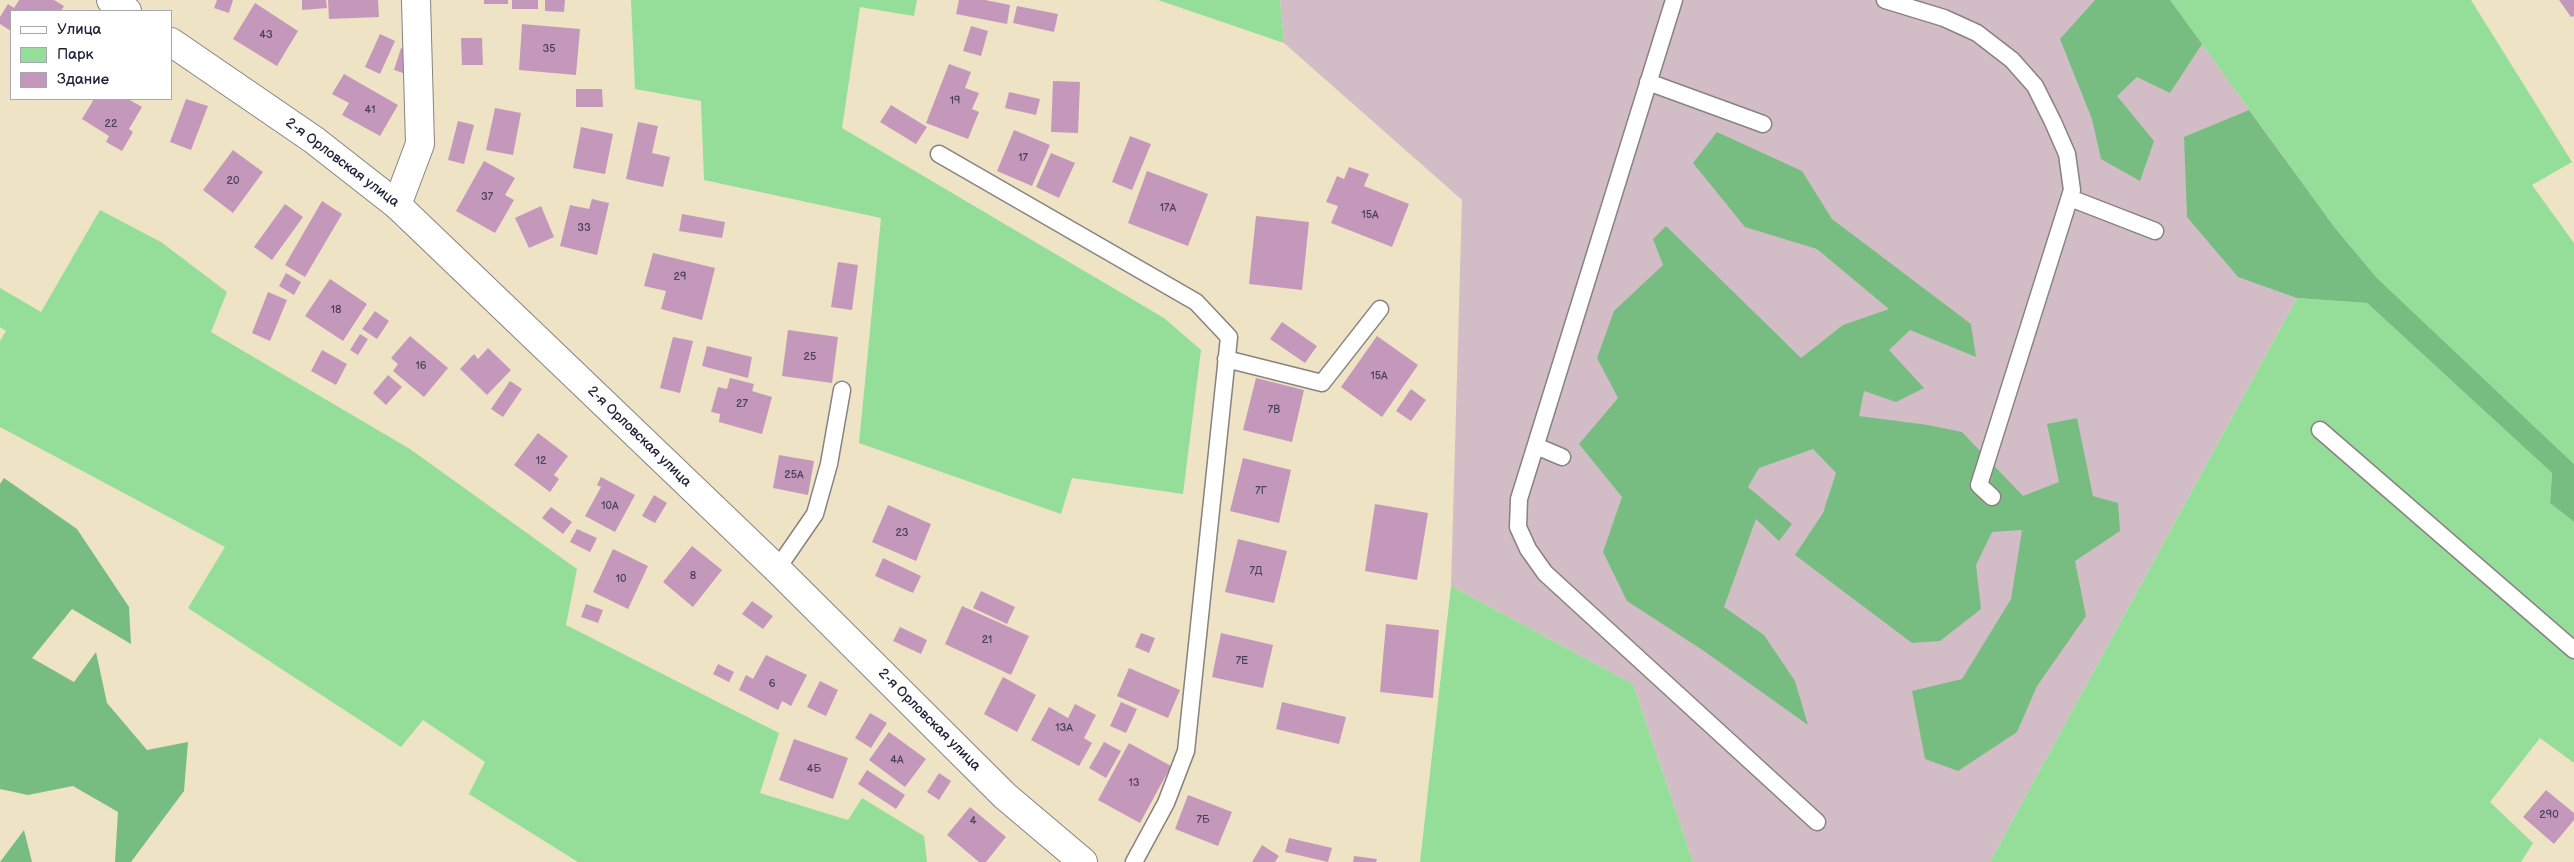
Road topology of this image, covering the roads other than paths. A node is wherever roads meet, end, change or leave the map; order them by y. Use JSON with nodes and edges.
{"nodes":[{"id":1,"x":111,"y":0,"type":"edge"},
{"id":2,"x":416,"y":0,"type":"edge"},
{"id":3,"x":1674,"y":0,"type":"edge"},
{"id":4,"x":1885,"y":0,"type":"edge"},
{"id":5,"x":126,"y":10,"type":"edge"},
{"id":6,"x":172,"y":43,"type":"edge"},
{"id":7,"x":1648,"y":82,"type":"junction"},
{"id":8,"x":1763,"y":124,"type":"dead end"},
{"id":9,"x":939,"y":154,"type":"dead end"},
{"id":10,"x":2070,"y":198,"type":"junction"},
{"id":11,"x":398,"y":205,"type":"junction"},
{"id":12,"x":2155,"y":231,"type":"dead end"},
{"id":13,"x":1380,"y":309,"type":"dead end"},
{"id":14,"x":1226,"y":359,"type":"junction"},
{"id":15,"x":842,"y":390,"type":"dead end"},
{"id":16,"x":2320,"y":430,"type":"dead end"},
{"id":17,"x":1536,"y":446,"type":"junction"},
{"id":18,"x":1562,"y":457,"type":"dead end"},
{"id":19,"x":1992,"y":497,"type":"dead end"},
{"id":20,"x":777,"y":569,"type":"junction"},
{"id":21,"x":2574,"y":650,"type":"edge"},
{"id":22,"x":1817,"y":822,"type":"dead end"},
{"id":23,"x":1083,"y":862,"type":"edge"},
{"id":24,"x":1134,"y":862,"type":"edge"}],
"edges":[{"from":1,"to":5,"type":"street"},
{"from":2,"to":11,"type":"street"},
{"from":3,"to":7,"type":"lane"},
{"from":4,"to":10,"type":"lane"},
{"from":6,"to":11,"type":"street","name":"2-я Орловская улица"},
{"from":7,"to":8,"type":"lane"},
{"from":7,"to":17,"type":"lane"},
{"from":9,"to":14,"type":"lane"},
{"from":10,"to":12,"type":"lane"},
{"from":10,"to":19,"type":"lane"},
{"from":11,"to":20,"type":"street","name":"2-я Орловская улица"},
{"from":13,"to":14,"type":"lane"},
{"from":14,"to":24,"type":"lane"},
{"from":15,"to":20,"type":"lane"},
{"from":16,"to":21,"type":"lane"},
{"from":17,"to":18,"type":"lane"},
{"from":17,"to":22,"type":"lane"},
{"from":20,"to":23,"type":"street","name":"2-я Орловская улица"}]}
